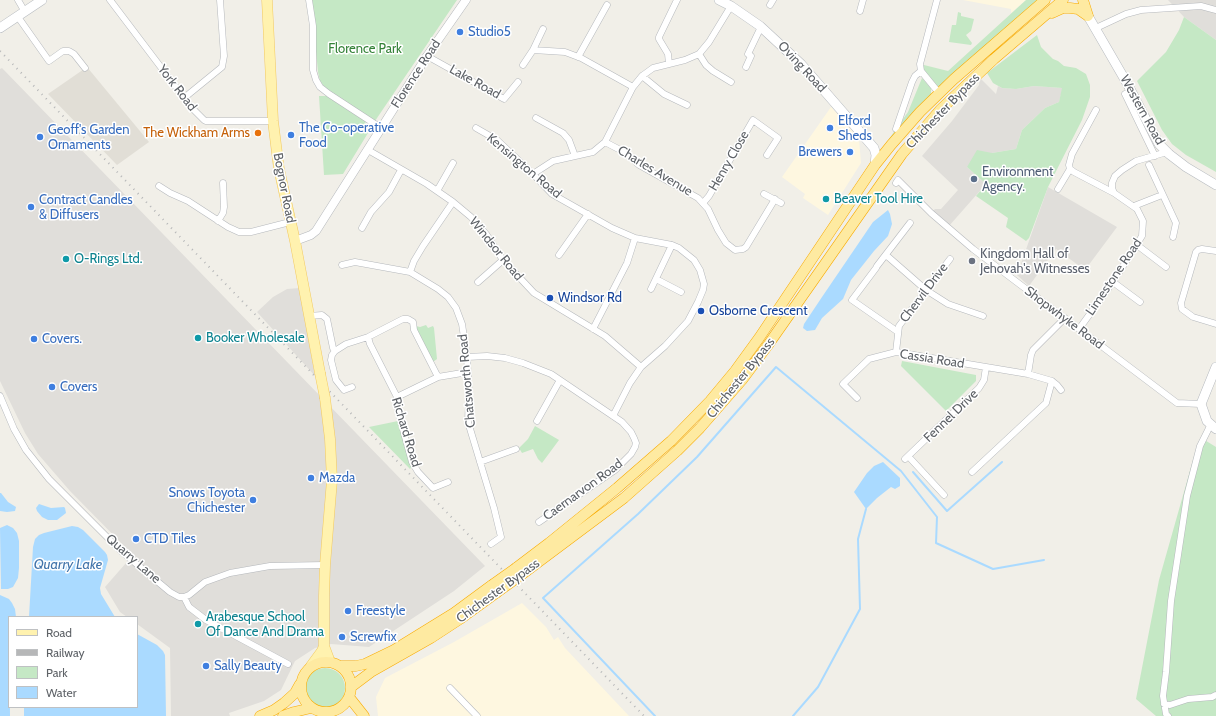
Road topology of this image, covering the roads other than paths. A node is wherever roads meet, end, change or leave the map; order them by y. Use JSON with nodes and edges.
{"nodes":[{"id":1,"x":18,"y":0,"type":"edge"},
{"id":2,"x":42,"y":0,"type":"edge"},
{"id":3,"x":110,"y":0,"type":"edge"},
{"id":4,"x":220,"y":0,"type":"edge"},
{"id":5,"x":267,"y":0,"type":"edge"},
{"id":6,"x":309,"y":0,"type":"edge"},
{"id":7,"x":466,"y":0,"type":"edge"},
{"id":8,"x":677,"y":0,"type":"edge"},
{"id":9,"x":719,"y":0,"type":"edge"},
{"id":10,"x":864,"y":0,"type":"edge"},
{"id":11,"x":937,"y":0,"type":"edge"},
{"id":12,"x":1045,"y":0,"type":"edge"},
{"id":13,"x":1063,"y":0,"type":"edge"},
{"id":14,"x":1083,"y":0,"type":"edge"},
{"id":15,"x":607,"y":5,"type":"dead end"},
{"id":16,"x":730,"y":6,"type":"junction"},
{"id":17,"x":1216,"y":10,"type":"edge"},
{"id":18,"x":860,"y":11,"type":"dead end"},
{"id":19,"x":21,"y":14,"type":"junction"},
{"id":20,"x":1088,"y":16,"type":"junction"},
{"id":21,"x":1041,"y":18,"type":"junction"},
{"id":22,"x":0,"y":28,"type":"edge"},
{"id":23,"x":761,"y":28,"type":"junction"},
{"id":24,"x":1096,"y":28,"type":"junction"},
{"id":25,"x":543,"y":29,"type":"dead end"},
{"id":26,"x":533,"y":50,"type":"junction"},
{"id":27,"x":698,"y":54,"type":"junction"},
{"id":28,"x":427,"y":56,"type":"junction"},
{"id":29,"x":579,"y":57,"type":"junction"},
{"id":30,"x":669,"y":64,"type":"junction"},
{"id":31,"x":523,"y":65,"type":"dead end"},
{"id":32,"x":746,"y":67,"type":"dead end"},
{"id":33,"x":85,"y":68,"type":"dead end"},
{"id":34,"x":921,"y":71,"type":"junction"},
{"id":35,"x":642,"y":76,"type":"junction"},
{"id":36,"x":518,"y":82,"type":"dead end"},
{"id":37,"x":731,"y":82,"type":"dead end"},
{"id":38,"x":633,"y":86,"type":"junction"},
{"id":39,"x":939,"y":93,"type":"junction"},
{"id":40,"x":1125,"y":94,"type":"dead end"},
{"id":41,"x":184,"y":98,"type":"junction"},
{"id":42,"x":687,"y":105,"type":"dead end"},
{"id":43,"x":1096,"y":110,"type":"dead end"},
{"id":44,"x":536,"y":118,"type":"dead end"},
{"id":45,"x":273,"y":121,"type":"junction"},
{"id":46,"x":380,"y":128,"type":"junction"},
{"id":47,"x":476,"y":128,"type":"dead end"},
{"id":48,"x":896,"y":129,"type":"dead end"},
{"id":49,"x":605,"y":142,"type":"junction"},
{"id":50,"x":891,"y":145,"type":"junction"},
{"id":51,"x":873,"y":147,"type":"junction"},
{"id":52,"x":368,"y":150,"type":"junction"},
{"id":53,"x":1167,"y":152,"type":"junction"},
{"id":54,"x":767,"y":155,"type":"dead end"},
{"id":55,"x":575,"y":156,"type":"junction"},
{"id":56,"x":1155,"y":156,"type":"junction"},
{"id":57,"x":453,"y":163,"type":"dead end"},
{"id":58,"x":875,"y":165,"type":"junction"},
{"id":59,"x":1149,"y":165,"type":"dead end"},
{"id":60,"x":1070,"y":169,"type":"junction"},
{"id":61,"x":401,"y":170,"type":"junction"},
{"id":62,"x":533,"y":174,"type":"junction"},
{"id":63,"x":223,"y":182,"type":"dead end"},
{"id":64,"x":896,"y":183,"type":"dead end"},
{"id":65,"x":1216,"y":184,"type":"edge"},
{"id":66,"x":159,"y":186,"type":"dead end"},
{"id":67,"x":1058,"y":189,"type":"dead end"},
{"id":68,"x":437,"y":191,"type":"junction"},
{"id":69,"x":1114,"y":193,"type":"junction"},
{"id":70,"x":764,"y":194,"type":"dead end"},
{"id":71,"x":1162,"y":195,"type":"junction"},
{"id":72,"x":774,"y":199,"type":"junction"},
{"id":73,"x":454,"y":202,"type":"junction"},
{"id":74,"x":703,"y":203,"type":"junction"},
{"id":75,"x":781,"y":203,"type":"dead end"},
{"id":76,"x":1134,"y":206,"type":"junction"},
{"id":77,"x":588,"y":214,"type":"junction"},
{"id":78,"x":218,"y":221,"type":"junction"},
{"id":79,"x":290,"y":222,"type":"junction"},
{"id":80,"x":910,"y":224,"type":"dead end"},
{"id":81,"x":362,"y":228,"type":"dead end"},
{"id":82,"x":1173,"y":237,"type":"dead end"},
{"id":83,"x":635,"y":238,"type":"junction"},
{"id":84,"x":295,"y":241,"type":"junction"},
{"id":85,"x":672,"y":245,"type":"junction"},
{"id":86,"x":1137,"y":245,"type":"junction"},
{"id":87,"x":1216,"y":251,"type":"edge"},
{"id":88,"x":559,"y":255,"type":"dead end"},
{"id":89,"x":886,"y":255,"type":"junction"},
{"id":90,"x":950,"y":258,"type":"dead end"},
{"id":91,"x":503,"y":260,"type":"junction"},
{"id":92,"x":342,"y":265,"type":"dead end"},
{"id":93,"x":1166,"y":267,"type":"dead end"},
{"id":94,"x":410,"y":272,"type":"junction"},
{"id":95,"x":656,"y":279,"type":"junction"},
{"id":96,"x":478,"y":282,"type":"dead end"},
{"id":97,"x":1113,"y":282,"type":"junction"},
{"id":98,"x":651,"y":289,"type":"dead end"},
{"id":99,"x":926,"y":290,"type":"junction"},
{"id":100,"x":681,"y":292,"type":"dead end"},
{"id":101,"x":1140,"y":302,"type":"dead end"},
{"id":102,"x":309,"y":316,"type":"junction"},
{"id":103,"x":983,"y":316,"type":"dead end"},
{"id":104,"x":1065,"y":318,"type":"junction"},
{"id":105,"x":1216,"y":324,"type":"edge"},
{"id":106,"x":594,"y":329,"type":"junction"},
{"id":107,"x":1079,"y":329,"type":"junction"},
{"id":108,"x":898,"y":332,"type":"junction"},
{"id":109,"x":368,"y":337,"type":"junction"},
{"id":110,"x":336,"y":351,"type":"junction"},
{"id":111,"x":896,"y":352,"type":"junction"},
{"id":112,"x":467,"y":357,"type":"junction"},
{"id":113,"x":641,"y":366,"type":"junction"},
{"id":114,"x":986,"y":367,"type":"junction"},
{"id":115,"x":1216,"y":367,"type":"edge"},
{"id":116,"x":468,"y":372,"type":"junction"},
{"id":117,"x":1028,"y":374,"type":"junction"},
{"id":118,"x":438,"y":377,"type":"junction"},
{"id":119,"x":560,"y":380,"type":"junction"},
{"id":120,"x":1052,"y":381,"type":"junction"},
{"id":121,"x":352,"y":387,"type":"dead end"},
{"id":122,"x":1061,"y":390,"type":"dead end"},
{"id":123,"x":0,"y":396,"type":"edge"},
{"id":124,"x":397,"y":397,"type":"junction"},
{"id":125,"x":857,"y":398,"type":"dead end"},
{"id":126,"x":1201,"y":404,"type":"junction"},
{"id":127,"x":613,"y":416,"type":"junction"},
{"id":128,"x":537,"y":421,"type":"dead end"},
{"id":129,"x":1213,"y":426,"type":"edge"},
{"id":130,"x":516,"y":448,"type":"dead end"},
{"id":131,"x":480,"y":462,"type":"junction"},
{"id":132,"x":972,"y":472,"type":"dead end"},
{"id":133,"x":448,"y":482,"type":"dead end"},
{"id":134,"x":944,"y":495,"type":"dead end"},
{"id":135,"x":539,"y":522,"type":"dead end"},
{"id":136,"x":491,"y":544,"type":"dead end"},
{"id":137,"x":325,"y":565,"type":"junction"},
{"id":138,"x":518,"y":571,"type":"junction"},
{"id":139,"x":494,"y":589,"type":"junction"},
{"id":140,"x":184,"y":597,"type":"junction"},
{"id":141,"x":324,"y":646,"type":"junction"},
{"id":142,"x":330,"y":662,"type":"junction"},
{"id":143,"x":288,"y":664,"type":"dead end"},
{"id":144,"x":311,"y":666,"type":"junction"},
{"id":145,"x":340,"y":666,"type":"junction"},
{"id":146,"x":300,"y":684,"type":"junction"},
{"id":147,"x":450,"y":688,"type":"dead end"},
{"id":148,"x":350,"y":692,"type":"junction"},
{"id":149,"x":1216,"y":695,"type":"edge"},
{"id":150,"x":1164,"y":704,"type":"junction"},
{"id":151,"x":311,"y":708,"type":"junction"},
{"id":152,"x":326,"y":713,"type":"edge"},
{"id":153,"x":260,"y":716,"type":"edge"},
{"id":154,"x":283,"y":716,"type":"edge"},
{"id":155,"x":343,"y":716,"type":"edge"},
{"id":156,"x":364,"y":716,"type":"edge"},
{"id":157,"x":477,"y":716,"type":"edge"},
{"id":158,"x":1168,"y":716,"type":"edge"}],
"edges":[{"from":1,"to":19,"type":"street"},
{"from":2,"to":19,"type":"main road"},
{"from":3,"to":41,"type":"street","name":"York Road"},
{"from":4,"to":41,"type":"street"},
{"from":5,"to":45,"type":"main road","name":"Bognor Road"},
{"from":6,"to":46,"type":"street"},
{"from":7,"to":28,"type":"street","name":"Florence Road"},
{"from":8,"to":30,"type":"street"},
{"from":9,"to":16,"type":"main road","name":"Oving Road"},
{"from":10,"to":18,"type":"street"},
{"from":11,"to":34,"type":"street"},
{"from":12,"to":39,"type":"highway","name":"Chichester Bypass"},
{"from":13,"to":21,"type":"highway","name":"Chichester Bypass"},
{"from":14,"to":20,"type":"highway"},
{"from":15,"to":29,"type":"street"},
{"from":16,"to":23,"type":"main road","name":"Oving Road"},
{"from":16,"to":27,"type":"street","name":"Charles Avenue"},
{"from":17,"to":24,"type":"street"},
{"from":19,"to":22,"type":"main road"},
{"from":19,"to":33,"type":"street"},
{"from":20,"to":21,"type":"highway"},
{"from":20,"to":24,"type":"main road","name":"Western Road"},
{"from":21,"to":138,"type":"highway","name":"Chichester Bypass"},
{"from":23,"to":32,"type":"street"},
{"from":23,"to":51,"type":"main road","name":"Oving Road"},
{"from":24,"to":53,"type":"main road","name":"Western Road"},
{"from":25,"to":26,"type":"street"},
{"from":26,"to":29,"type":"street"},
{"from":26,"to":31,"type":"street"},
{"from":27,"to":30,"type":"street","name":"Charles Avenue"},
{"from":27,"to":37,"type":"street"},
{"from":28,"to":36,"type":"street","name":"Lake Road"},
{"from":28,"to":46,"type":"street","name":"Florence Road"},
{"from":29,"to":38,"type":"street"},
{"from":30,"to":35,"type":"street","name":"Charles Avenue"},
{"from":34,"to":39,"type":"street"},
{"from":34,"to":48,"type":"street"},
{"from":35,"to":38,"type":"street","name":"Charles Avenue"},
{"from":35,"to":42,"type":"street"},
{"from":38,"to":49,"type":"street","name":"Charles Avenue"},
{"from":39,"to":50,"type":"highway","name":"Chichester Bypass"},
{"from":40,"to":56,"type":"street"},
{"from":41,"to":45,"type":"street","name":"York Road"},
{"from":43,"to":60,"type":"street"},
{"from":44,"to":55,"type":"street"},
{"from":45,"to":79,"type":"main road","name":"Bognor Road"},
{"from":46,"to":52,"type":"street","name":"Florence Road"},
{"from":47,"to":62,"type":"street","name":"Kensington Road"},
{"from":49,"to":55,"type":"street","name":"Charles Avenue"},
{"from":49,"to":74,"type":"street","name":"Charles Avenue"},
{"from":50,"to":51,"type":"main road"},
{"from":50,"to":58,"type":"highway","name":"Chichester Bypass"},
{"from":51,"to":58,"type":"main road"},
{"from":52,"to":61,"type":"street","name":"Windsor Road"},
{"from":52,"to":84,"type":"street","name":"Florence Road"},
{"from":53,"to":56,"type":"street"},
{"from":53,"to":65,"type":"main road","name":"Western Road"},
{"from":54,"to":74,"type":"street","name":"Henry Close"},
{"from":55,"to":62,"type":"street","name":"Charles Avenue"},
{"from":56,"to":69,"type":"street"},
{"from":57,"to":68,"type":"street"},
{"from":58,"to":138,"type":"highway","name":"Chichester Bypass"},
{"from":59,"to":71,"type":"street"},
{"from":60,"to":67,"type":"street"},
{"from":60,"to":69,"type":"street","name":"Limestone Road"},
{"from":61,"to":68,"type":"street","name":"Windsor Road"},
{"from":61,"to":81,"type":"street"},
{"from":62,"to":77,"type":"street","name":"Kensington Road"},
{"from":63,"to":78,"type":"street"},
{"from":64,"to":104,"type":"street","name":"Shopwhyke Road"},
{"from":66,"to":78,"type":"street"},
{"from":68,"to":73,"type":"street","name":"Windsor Road"},
{"from":69,"to":76,"type":"street","name":"Limestone Road"},
{"from":70,"to":72,"type":"street"},
{"from":71,"to":76,"type":"street"},
{"from":71,"to":82,"type":"street"},
{"from":72,"to":74,"type":"street"},
{"from":72,"to":75,"type":"street"},
{"from":73,"to":91,"type":"street","name":"Windsor Road"},
{"from":73,"to":94,"type":"street"},
{"from":76,"to":86,"type":"street","name":"Limestone Road"},
{"from":77,"to":83,"type":"street","name":"Kensington Road"},
{"from":77,"to":88,"type":"street"},
{"from":78,"to":79,"type":"street"},
{"from":79,"to":84,"type":"main road","name":"Bognor Road"},
{"from":80,"to":89,"type":"street"},
{"from":83,"to":85,"type":"street"},
{"from":83,"to":106,"type":"street"},
{"from":84,"to":102,"type":"main road","name":"Bognor Road"},
{"from":85,"to":95,"type":"street"},
{"from":85,"to":113,"type":"street"},
{"from":86,"to":93,"type":"street"},
{"from":86,"to":97,"type":"street","name":"Limestone Road"},
{"from":87,"to":105,"type":"street"},
{"from":89,"to":99,"type":"street"},
{"from":89,"to":108,"type":"street"},
{"from":90,"to":99,"type":"street","name":"Chervil Drive"},
{"from":91,"to":96,"type":"street"},
{"from":91,"to":106,"type":"street","name":"Windsor Road"},
{"from":92,"to":94,"type":"street","name":"Chatsworth Road"},
{"from":94,"to":112,"type":"street","name":"Chatsworth Road"},
{"from":95,"to":98,"type":"street"},
{"from":95,"to":100,"type":"street"},
{"from":97,"to":101,"type":"street"},
{"from":97,"to":107,"type":"street","name":"Limestone Road"},
{"from":99,"to":103,"type":"street"},
{"from":99,"to":108,"type":"street","name":"Chervil Drive"},
{"from":102,"to":110,"type":"street"},
{"from":102,"to":137,"type":"main road","name":"Bognor Road","bridge":true},
{"from":104,"to":107,"type":"street","name":"Shopwhyke Road"},
{"from":104,"to":117,"type":"street"},
{"from":106,"to":113,"type":"street","name":"Windsor Road"},
{"from":107,"to":126,"type":"street","name":"Shopwhyke Road"},
{"from":108,"to":111,"type":"street","name":"Chervil Drive"},
{"from":109,"to":110,"type":"street"},
{"from":109,"to":118,"type":"street"},
{"from":109,"to":124,"type":"street","name":"Richard Road"},
{"from":110,"to":121,"type":"street"},
{"from":111,"to":114,"type":"street","name":"Cassia Road"},
{"from":111,"to":125,"type":"street","name":"Cassia Road"},
{"from":112,"to":116,"type":"street","name":"Chatsworth Road"},
{"from":112,"to":119,"type":"street","name":"Caernarvon Road"},
{"from":113,"to":127,"type":"street"},
{"from":114,"to":117,"type":"street","name":"Cassia Road"},
{"from":114,"to":134,"type":"street","name":"Fennel Drive"},
{"from":115,"to":126,"type":"main road"},
{"from":116,"to":118,"type":"street"},
{"from":116,"to":131,"type":"street","name":"Chatsworth Road"},
{"from":117,"to":120,"type":"street","name":"Cassia Road"},
{"from":118,"to":124,"type":"street"},
{"from":119,"to":127,"type":"street","name":"Caernarvon Road"},
{"from":119,"to":128,"type":"street"},
{"from":120,"to":122,"type":"street","name":"Cassia Road"},
{"from":120,"to":132,"type":"street"},
{"from":123,"to":140,"type":"street","name":"Quarry Lane"},
{"from":124,"to":133,"type":"street","name":"Richard Road"},
{"from":126,"to":129,"type":"main road"},
{"from":127,"to":135,"type":"street","name":"Caernarvon Road"},
{"from":129,"to":150,"type":"street"},
{"from":130,"to":131,"type":"street"},
{"from":131,"to":136,"type":"street","name":"Chatsworth Road"},
{"from":137,"to":140,"type":"street"},
{"from":137,"to":141,"type":"main road","name":"Bognor Road"},
{"from":138,"to":139,"type":"highway","name":"Chichester Bypass","bridge":true},
{"from":139,"to":145,"type":"highway","name":"Chichester Bypass"},
{"from":139,"to":148,"type":"highway","name":"Chichester Bypass"},
{"from":140,"to":143,"type":"street"},
{"from":141,"to":142,"type":"main road"},
{"from":141,"to":144,"type":"main road"},
{"from":142,"to":144,"type":"highway"},
{"from":142,"to":145,"type":"highway"},
{"from":144,"to":146,"type":"highway"},
{"from":145,"to":148,"type":"highway"},
{"from":146,"to":151,"type":"highway"},
{"from":146,"to":153,"type":"highway"},
{"from":147,"to":157,"type":"street"},
{"from":148,"to":152,"type":"highway"},
{"from":148,"to":156,"type":"highway"},
{"from":149,"to":150,"type":"street"},
{"from":150,"to":158,"type":"street"},
{"from":151,"to":152,"type":"highway"},
{"from":151,"to":154,"type":"highway"},
{"from":152,"to":155,"type":"highway"}]}
